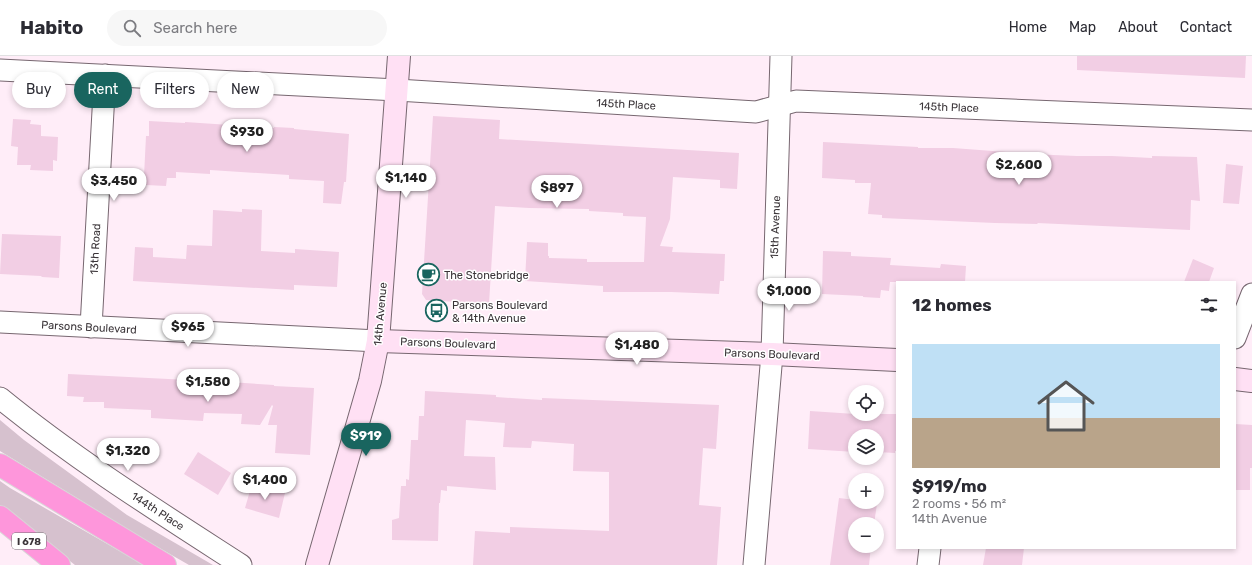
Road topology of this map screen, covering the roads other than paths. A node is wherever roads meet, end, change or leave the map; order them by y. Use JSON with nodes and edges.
{"nodes":[{"id":1,"x":399,"y":56,"type":"edge"},
{"id":2,"x":781,"y":56,"type":"edge"},
{"id":3,"x":0,"y":70,"type":"edge"},
{"id":4,"x":74,"y":74,"type":"edge"},
{"id":5,"x":132,"y":76,"type":"edge"},
{"id":6,"x":397,"y":90,"type":"junction"},
{"id":7,"x":779,"y":106,"type":"junction"},
{"id":8,"x":103,"y":108,"type":"edge"},
{"id":9,"x":1252,"y":120,"type":"edge"},
{"id":10,"x":1252,"y":294,"type":"edge"},
{"id":11,"x":0,"y":322,"type":"edge"},
{"id":12,"x":91,"y":327,"type":"junction"},
{"id":13,"x":1236,"y":335,"type":"edge"},
{"id":14,"x":378,"y":340,"type":"junction"},
{"id":15,"x":772,"y":354,"type":"junction"},
{"id":16,"x":896,"y":360,"type":"edge"},
{"id":17,"x":1236,"y":379,"type":"edge"},
{"id":18,"x":1252,"y":381,"type":"edge"},
{"id":19,"x":0,"y":398,"type":"edge"},
{"id":20,"x":0,"y":465,"type":"edge"},
{"id":21,"x":0,"y":517,"type":"edge"},
{"id":22,"x":930,"y":549,"type":"edge"},
{"id":23,"x":58,"y":565,"type":"edge"},
{"id":24,"x":165,"y":565,"type":"edge"},
{"id":25,"x":241,"y":565,"type":"edge"},
{"id":26,"x":317,"y":565,"type":"edge"},
{"id":27,"x":754,"y":565,"type":"edge"},
{"id":28,"x":928,"y":565,"type":"edge"}],
"edges":[{"from":1,"to":6,"type":"street","name":"14th Avenue"},
{"from":2,"to":7,"type":"street","name":"15th Avenue"},
{"from":3,"to":4,"type":"street","name":"145th Place"},
{"from":5,"to":6,"type":"street","name":"145th Place"},
{"from":6,"to":7,"type":"street","name":"145th Place"},
{"from":6,"to":14,"type":"street","name":"14th Avenue"},
{"from":7,"to":9,"type":"street","name":"145th Place"},
{"from":7,"to":15,"type":"street","name":"15th Avenue"},
{"from":8,"to":12,"type":"street","name":"13th Road"},
{"from":10,"to":13,"type":"street"},
{"from":11,"to":12,"type":"street","name":"Parsons Boulevard"},
{"from":12,"to":14,"type":"street","name":"Parsons Boulevard"},
{"from":14,"to":15,"type":"street","name":"Parsons Boulevard"},
{"from":14,"to":26,"type":"street","name":"14th Avenue"},
{"from":15,"to":16,"type":"street","name":"Parsons Boulevard"},
{"from":15,"to":27,"type":"street","name":"15th Avenue"},
{"from":17,"to":18,"type":"street"},
{"from":19,"to":25,"type":"street","name":"144th Place"},
{"from":20,"to":24,"type":"highway"},
{"from":21,"to":23,"type":"highway","number":"I 678"},
{"from":22,"to":28,"type":"street"}]}
